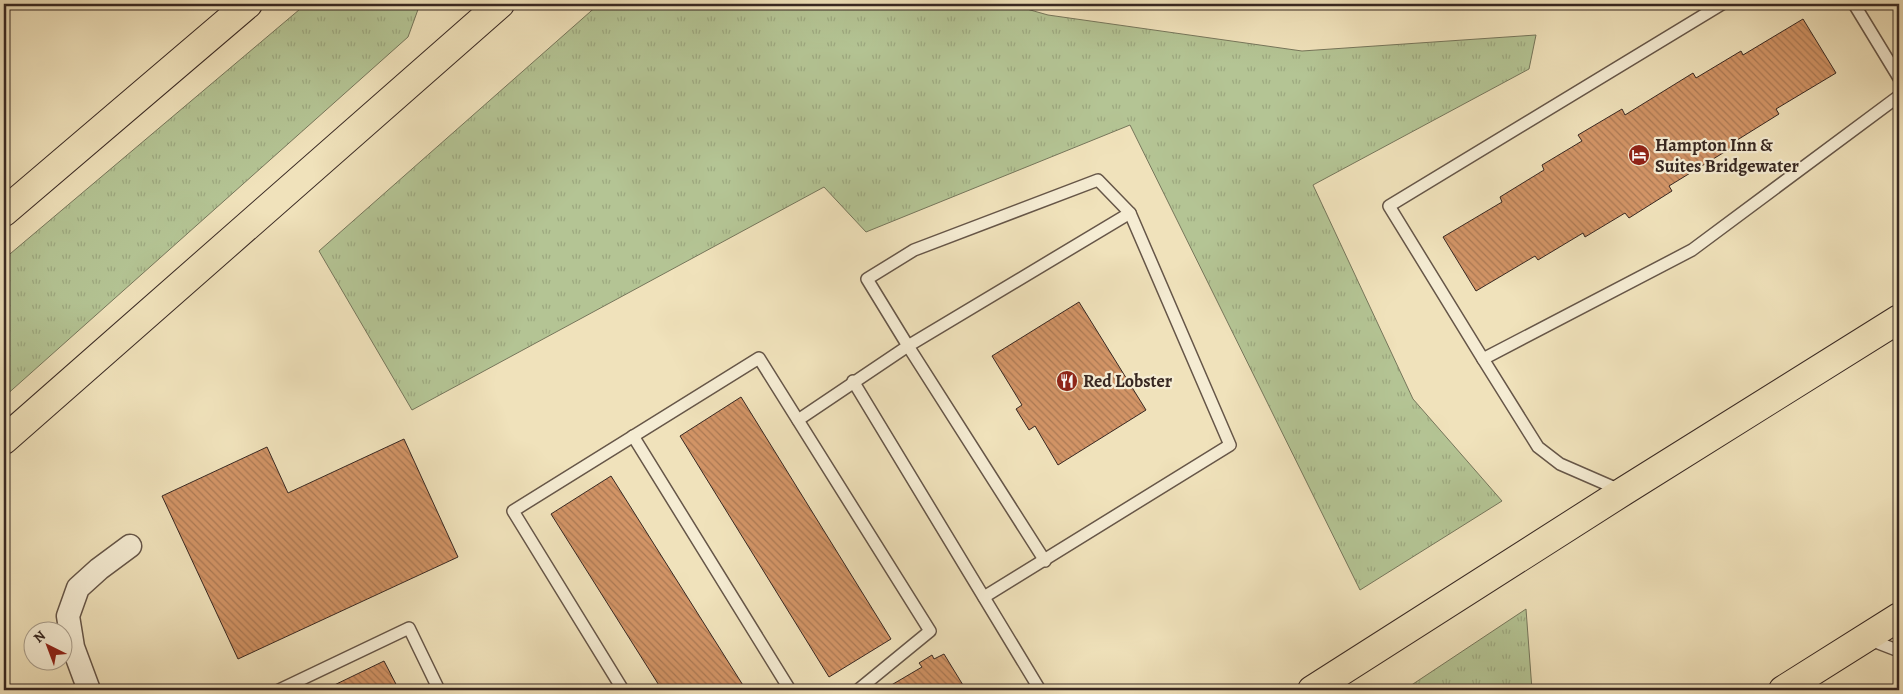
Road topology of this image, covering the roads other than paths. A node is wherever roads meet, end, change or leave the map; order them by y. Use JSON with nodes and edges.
{"nodes":[{"id":1,"x":248,"y":4,"type":"edge"},
{"id":2,"x":500,"y":4,"type":"edge"},
{"id":3,"x":1722,"y":4,"type":"edge"},
{"id":4,"x":1854,"y":4,"type":"edge"},
{"id":5,"x":1899,"y":78,"type":"edge"},
{"id":6,"x":1899,"y":96,"type":"edge"},
{"id":7,"x":4,"y":212,"type":"edge"},
{"id":8,"x":1130,"y":213,"type":"junction"},
{"id":9,"x":1899,"y":319,"type":"edge"},
{"id":10,"x":908,"y":346,"type":"junction"},
{"id":11,"x":1482,"y":359,"type":"junction"},
{"id":12,"x":853,"y":382,"type":"junction"},
{"id":13,"x":798,"y":420,"type":"junction"},
{"id":14,"x":633,"y":436,"type":"junction"},
{"id":15,"x":4,"y":440,"type":"edge"},
{"id":16,"x":1624,"y":491,"type":"junction"},
{"id":17,"x":130,"y":546,"type":"dead end"},
{"id":18,"x":1045,"y":560,"type":"junction"},
{"id":19,"x":984,"y":597,"type":"junction"},
{"id":20,"x":1899,"y":617,"type":"edge"},
{"id":21,"x":1865,"y":638,"type":"junction"},
{"id":22,"x":1899,"y":651,"type":"edge"},
{"id":23,"x":89,"y":690,"type":"edge"},
{"id":24,"x":279,"y":690,"type":"edge"},
{"id":25,"x":439,"y":690,"type":"edge"},
{"id":26,"x":624,"y":690,"type":"edge"},
{"id":27,"x":790,"y":690,"type":"edge"},
{"id":28,"x":858,"y":690,"type":"edge"},
{"id":29,"x":1040,"y":690,"type":"edge"},
{"id":30,"x":1312,"y":690,"type":"edge"},
{"id":31,"x":1783,"y":690,"type":"edge"}],
"edges":[{"from":1,"to":7,"type":"highway"},
{"from":2,"to":15,"type":"highway"},
{"from":3,"to":11,"type":"lane"},
{"from":4,"to":5,"type":"lane"},
{"from":6,"to":11,"type":"lane"},
{"from":8,"to":10,"type":"lane"},
{"from":8,"to":10,"type":"lane"},
{"from":8,"to":18,"type":"lane"},
{"from":9,"to":16,"type":"highway"},
{"from":10,"to":12,"type":"lane"},
{"from":10,"to":18,"type":"lane"},
{"from":11,"to":16,"type":"lane"},
{"from":12,"to":13,"type":"lane"},
{"from":12,"to":19,"type":"lane"},
{"from":13,"to":14,"type":"lane"},
{"from":13,"to":28,"type":"lane"},
{"from":14,"to":26,"type":"lane"},
{"from":14,"to":27,"type":"lane"},
{"from":16,"to":30,"type":"highway"},
{"from":17,"to":23,"type":"street"},
{"from":18,"to":19,"type":"lane"},
{"from":19,"to":29,"type":"lane"},
{"from":20,"to":21,"type":"highway"},
{"from":21,"to":22,"type":"lane"},
{"from":21,"to":31,"type":"highway"},
{"from":24,"to":25,"type":"lane"}]}
